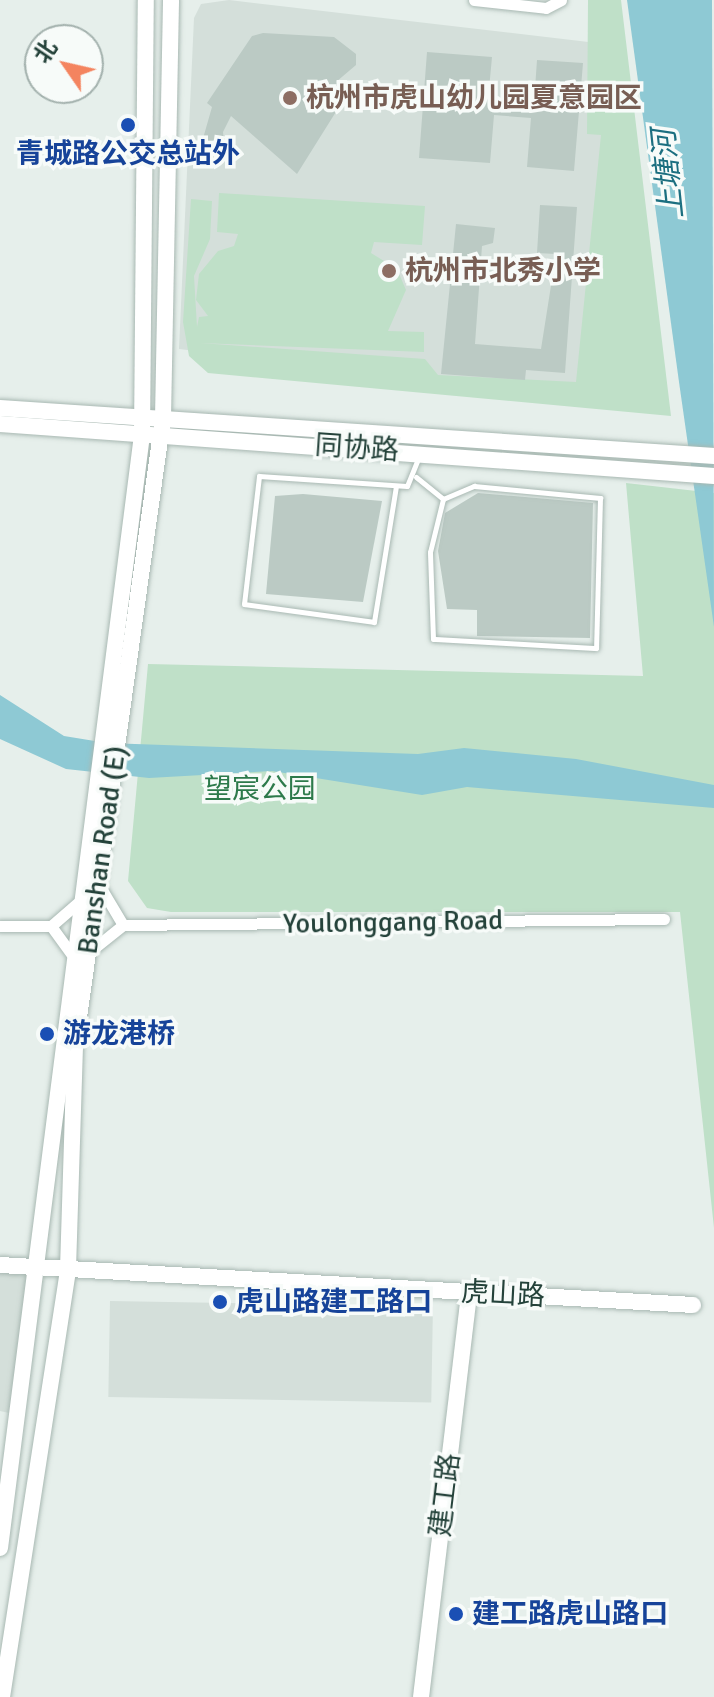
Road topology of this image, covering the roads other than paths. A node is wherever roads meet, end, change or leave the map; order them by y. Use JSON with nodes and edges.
{"nodes":[{"id":1,"x":146,"y":0,"type":"edge"},
{"id":2,"x":171,"y":0,"type":"edge"},
{"id":3,"x":474,"y":0,"type":"edge"},
{"id":4,"x":559,"y":3,"type":"edge"},
{"id":5,"x":0,"y":408,"type":"edge"},
{"id":6,"x":140,"y":417,"type":"junction"},
{"id":7,"x":0,"y":424,"type":"edge"},
{"id":8,"x":161,"y":426,"type":"junction"},
{"id":9,"x":142,"y":435,"type":"junction"},
{"id":10,"x":420,"y":453,"type":"junction"},
{"id":11,"x":714,"y":456,"type":"edge"},
{"id":12,"x":714,"y":476,"type":"edge"},
{"id":13,"x":416,"y":477,"type":"junction"},
{"id":14,"x":396,"y":486,"type":"junction"},
{"id":15,"x":443,"y":499,"type":"junction"},
{"id":16,"x":115,"y":702,"type":"junction"},
{"id":17,"x":104,"y":780,"type":"junction"},
{"id":18,"x":98,"y":883,"type":"junction"},
{"id":19,"x":79,"y":902,"type":"junction"},
{"id":20,"x":664,"y":919,"type":"dead end"},
{"id":21,"x":123,"y":925,"type":"junction"},
{"id":22,"x":0,"y":926,"type":"edge"},
{"id":23,"x":51,"y":926,"type":"junction"},
{"id":24,"x":80,"y":953,"type":"junction"},
{"id":25,"x":0,"y":1265,"type":"edge"},
{"id":26,"x":37,"y":1268,"type":"junction"},
{"id":27,"x":68,"y":1269,"type":"junction"},
{"id":28,"x":469,"y":1292,"type":"junction"},
{"id":29,"x":693,"y":1305,"type":"dead end"},
{"id":30,"x":0,"y":1548,"type":"edge"},
{"id":31,"x":2,"y":1697,"type":"edge"},
{"id":32,"x":421,"y":1697,"type":"edge"}],
"edges":[{"from":1,"to":6,"type":"main road","name":"Banshan Road (E)"},
{"from":2,"to":8,"type":"main road","name":"Banshan Road (E)"},
{"from":3,"to":4,"type":"street"},
{"from":5,"to":6,"type":"main road","name":"同协路"},
{"from":6,"to":8,"type":"main road","name":"同协路"},
{"from":6,"to":9,"type":"main road","name":"Banshan Road (E)"},
{"from":7,"to":9,"type":"main road","name":"同协路"},
{"from":8,"to":9,"type":"main road","name":"同协路"},
{"from":8,"to":10,"type":"main road","name":"同协路"},
{"from":8,"to":11,"type":"main road","name":"同协路"},
{"from":8,"to":16,"type":"main road","name":"Banshan Road (E)"},
{"from":9,"to":16,"type":"main road","name":"Banshan Road (E)"},
{"from":10,"to":12,"type":"main road","name":"同协路"},
{"from":10,"to":13,"type":"lane"},
{"from":13,"to":14,"type":"lane"},
{"from":13,"to":15,"type":"lane"},
{"from":14,"to":14,"type":"lane"},
{"from":15,"to":15,"type":"lane"},
{"from":16,"to":17,"type":"main road","name":"Banshan Road (E)"},
{"from":17,"to":18,"type":"main road","name":"Banshan Road (E)"},
{"from":17,"to":19,"type":"main road","name":"Banshan Road (E)"},
{"from":18,"to":21,"type":"street"},
{"from":18,"to":24,"type":"main road","name":"Banshan Road (E)"},
{"from":19,"to":23,"type":"street"},
{"from":19,"to":24,"type":"main road","name":"Banshan Road (E)"},
{"from":20,"to":21,"type":"street","name":"Youlonggang Road"},
{"from":21,"to":24,"type":"street"},
{"from":22,"to":23,"type":"street"},
{"from":23,"to":24,"type":"street"},
{"from":24,"to":26,"type":"main road","name":"Banshan Road (E)"},
{"from":24,"to":27,"type":"main road","name":"Banshan Road (E)"},
{"from":25,"to":26,"type":"main road"},
{"from":26,"to":27,"type":"main road"},
{"from":26,"to":30,"type":"main road","name":"Banshan Road (E)"},
{"from":27,"to":28,"type":"main road","name":"虎山路"},
{"from":27,"to":31,"type":"main road","name":"Banshan Road (E)"},
{"from":28,"to":29,"type":"main road","name":"虎山路"},
{"from":28,"to":32,"type":"main road","name":"建工路"}]}
